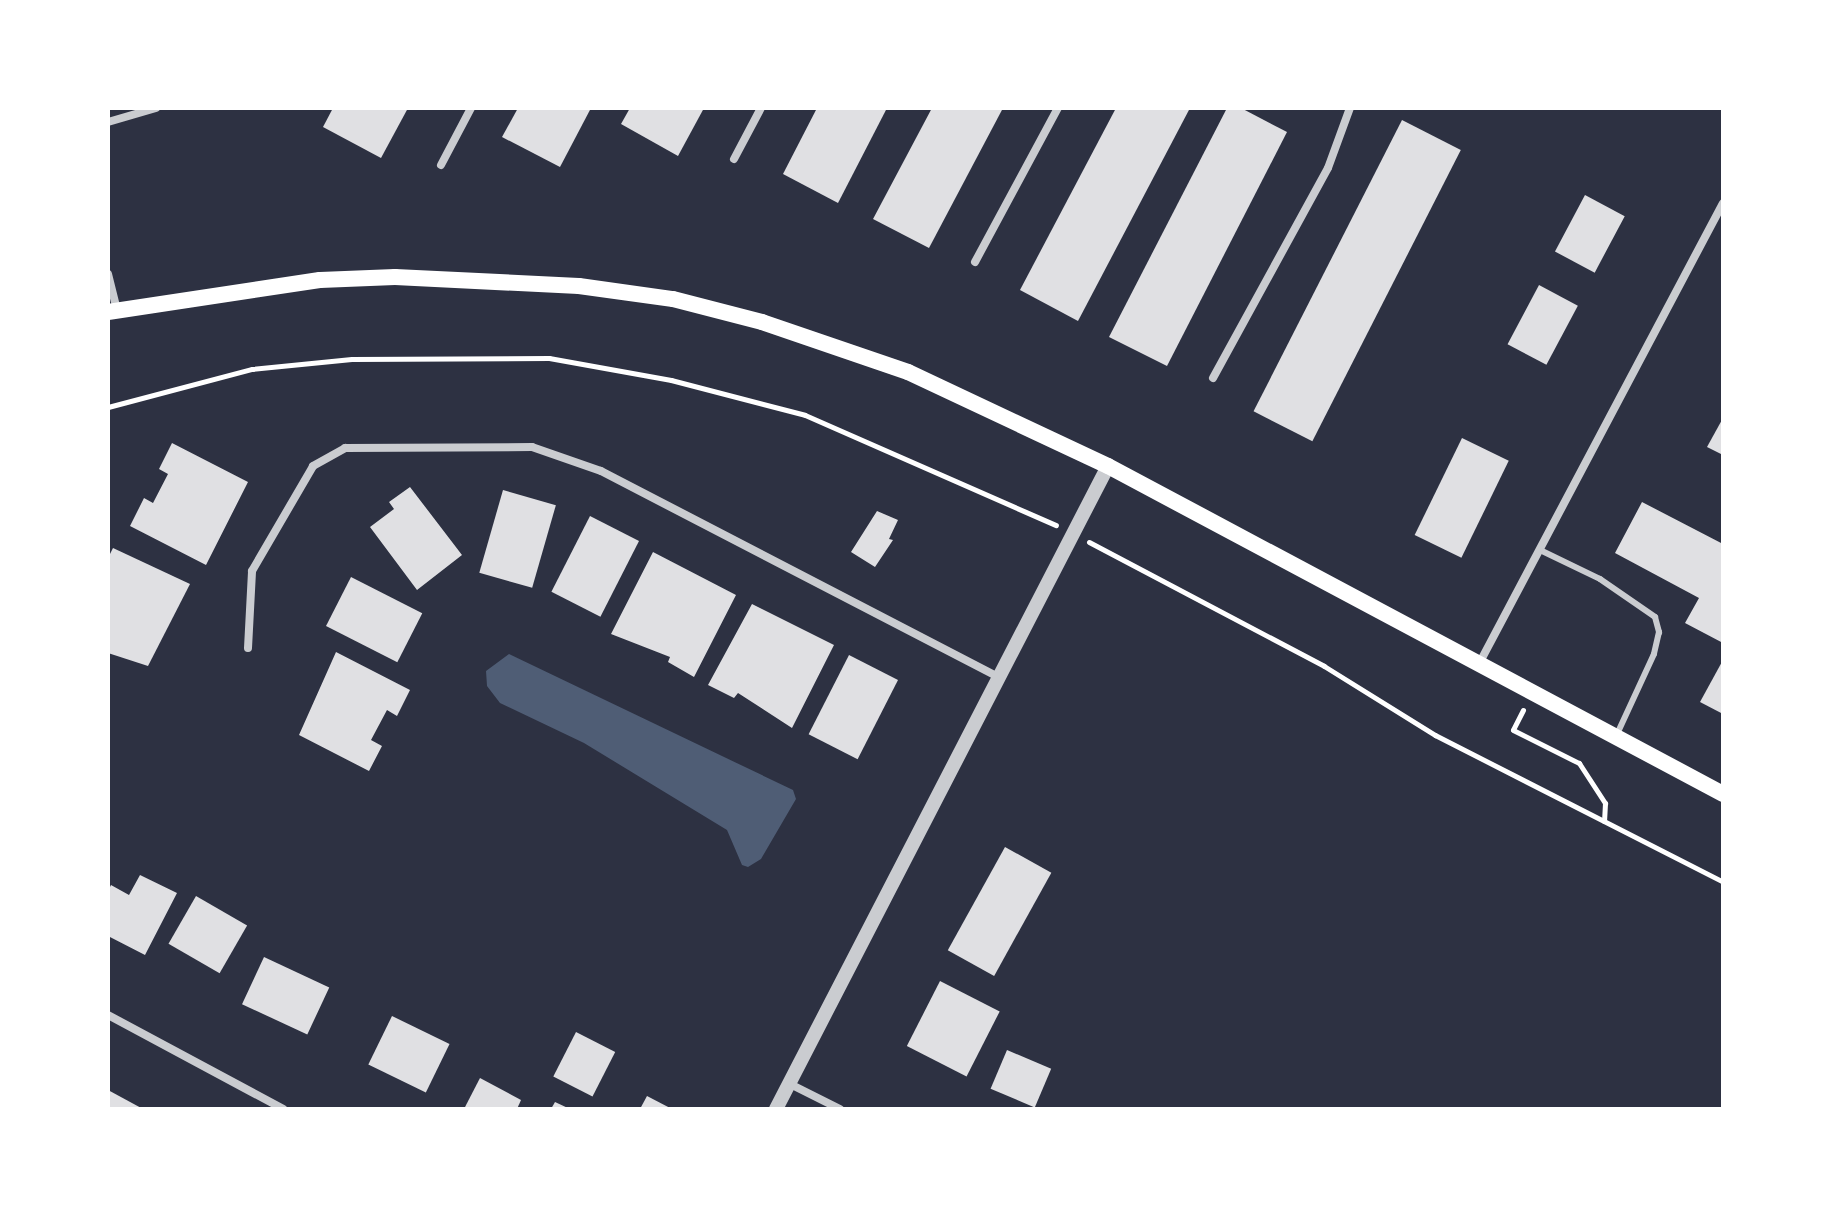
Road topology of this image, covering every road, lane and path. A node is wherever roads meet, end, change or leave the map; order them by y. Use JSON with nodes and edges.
{"nodes":[{"id":1,"x":156,"y":108,"type":"edge"},
{"id":2,"x":471,"y":108,"type":"edge"},
{"id":3,"x":761,"y":108,"type":"edge"},
{"id":4,"x":1058,"y":108,"type":"edge"},
{"id":5,"x":1350,"y":108,"type":"edge"},
{"id":6,"x":108,"y":122,"type":"edge"},
{"id":7,"x":734,"y":159,"type":"dead end"},
{"id":8,"x":441,"y":165,"type":"dead end"},
{"id":9,"x":1723,"y":203,"type":"edge"},
{"id":10,"x":1719,"y":222,"type":"edge"},
{"id":11,"x":975,"y":262,"type":"dead end"},
{"id":12,"x":108,"y":274,"type":"edge"},
{"id":13,"x":113,"y":310,"type":"edge"},
{"id":14,"x":1213,"y":378,"type":"dead end"},
{"id":15,"x":108,"y":407,"type":"edge"},
{"id":16,"x":1108,"y":466,"type":"junction"},
{"id":17,"x":1072,"y":533,"type":"junction"},
{"id":18,"x":1540,"y":550,"type":"junction"},
{"id":19,"x":248,"y":648,"type":"dead end"},
{"id":20,"x":1480,"y":662,"type":"junction"},
{"id":21,"x":998,"y":677,"type":"junction"},
{"id":22,"x":1534,"y":691,"type":"junction"},
{"id":23,"x":1616,"y":736,"type":"junction"},
{"id":24,"x":1723,"y":794,"type":"edge"},
{"id":25,"x":1604,"y":821,"type":"junction"},
{"id":26,"x":1723,"y":882,"type":"edge"},
{"id":27,"x":108,"y":1015,"type":"edge"},
{"id":28,"x":788,"y":1083,"type":"junction"},
{"id":29,"x":283,"y":1109,"type":"edge"},
{"id":30,"x":776,"y":1109,"type":"edge"},
{"id":31,"x":840,"y":1109,"type":"edge"}],
"edges":[{"from":1,"to":6,"type":"street"},
{"from":2,"to":8,"type":"street"},
{"from":3,"to":7,"type":"street"},
{"from":4,"to":11,"type":"street"},
{"from":5,"to":14,"type":"street"},
{"from":9,"to":10,"type":"street"},
{"from":10,"to":18,"type":"street"},
{"from":12,"to":13,"type":"street"},
{"from":13,"to":16,"type":"main road"},
{"from":15,"to":17,"type":"path"},
{"from":16,"to":17,"type":"street"},
{"from":16,"to":20,"type":"main road"},
{"from":17,"to":21,"type":"street"},
{"from":17,"to":25,"type":"path"},
{"from":18,"to":20,"type":"street"},
{"from":18,"to":23,"type":"lane"},
{"from":19,"to":21,"type":"street"},
{"from":20,"to":22,"type":"main road"},
{"from":21,"to":28,"type":"street"},
{"from":22,"to":23,"type":"main road"},
{"from":22,"to":25,"type":"path"},
{"from":23,"to":24,"type":"main road"},
{"from":25,"to":26,"type":"path"},
{"from":27,"to":29,"type":"street"},
{"from":28,"to":30,"type":"street"},
{"from":28,"to":31,"type":"street"}]}
